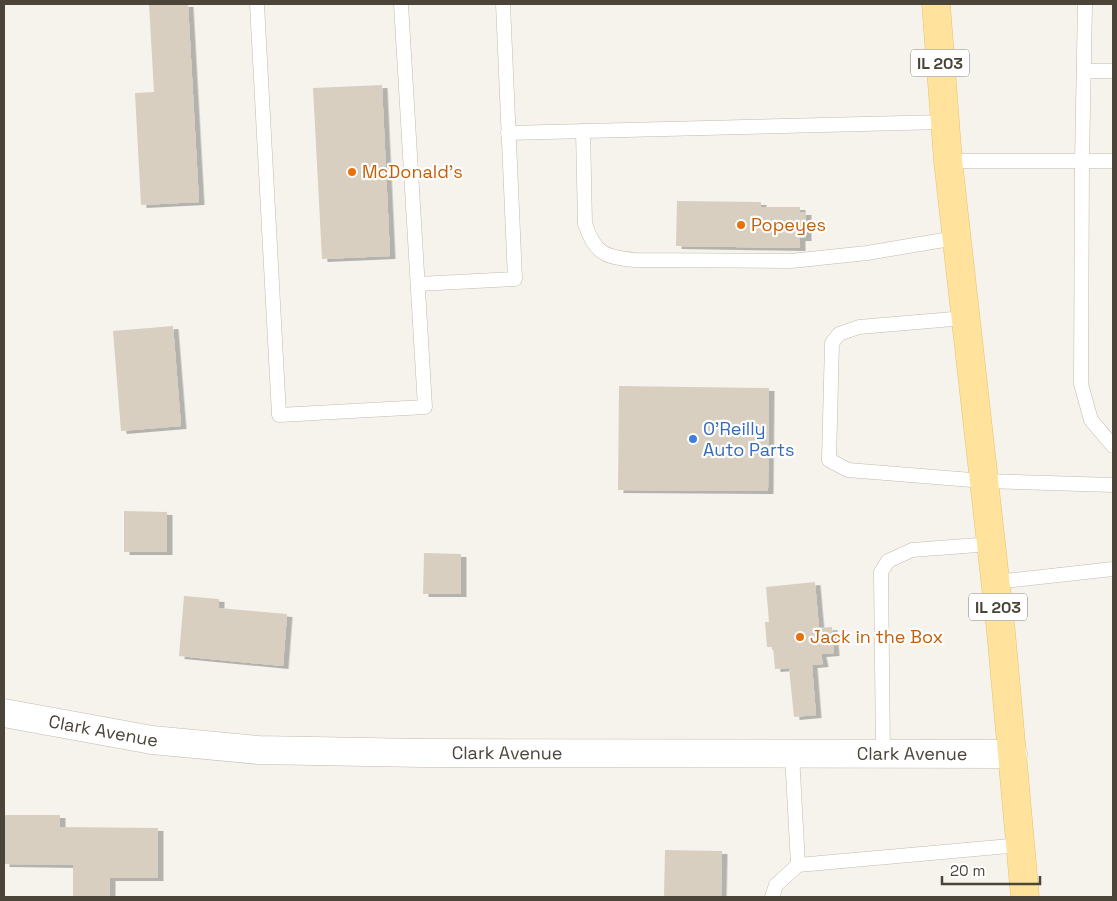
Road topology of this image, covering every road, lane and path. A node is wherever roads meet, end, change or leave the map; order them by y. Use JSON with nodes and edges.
{"nodes":[{"id":1,"x":258,"y":4,"type":"edge"},
{"id":2,"x":401,"y":4,"type":"edge"},
{"id":3,"x":502,"y":4,"type":"edge"},
{"id":4,"x":936,"y":4,"type":"edge"},
{"id":5,"x":1085,"y":4,"type":"edge"},
{"id":6,"x":1084,"y":71,"type":"junction"},
{"id":7,"x":1113,"y":71,"type":"edge"},
{"id":8,"x":944,"y":122,"type":"junction"},
{"id":9,"x":583,"y":131,"type":"junction"},
{"id":10,"x":508,"y":133,"type":"junction"},
{"id":11,"x":948,"y":161,"type":"junction"},
{"id":12,"x":1082,"y":161,"type":"junction"},
{"id":13,"x":1113,"y":161,"type":"edge"},
{"id":14,"x":956,"y":238,"type":"junction"},
{"id":15,"x":418,"y":284,"type":"junction"},
{"id":16,"x":965,"y":318,"type":"junction"},
{"id":17,"x":1113,"y":446,"type":"edge"},
{"id":18,"x":984,"y":481,"type":"junction"},
{"id":19,"x":1113,"y":485,"type":"edge"},
{"id":20,"x":991,"y":544,"type":"junction"},
{"id":21,"x":1113,"y":569,"type":"edge"},
{"id":22,"x":995,"y":582,"type":"junction"},
{"id":23,"x":4,"y":713,"type":"edge"},
{"id":24,"x":792,"y":754,"type":"junction"},
{"id":25,"x":883,"y":754,"type":"junction"},
{"id":26,"x":1013,"y":754,"type":"junction"},
{"id":27,"x":1021,"y":845,"type":"junction"},
{"id":28,"x":798,"y":865,"type":"junction"},
{"id":29,"x":772,"y":897,"type":"edge"},
{"id":30,"x":1026,"y":897,"type":"edge"}],
"edges":[{"from":1,"to":15,"type":"lane"},
{"from":2,"to":15,"type":"lane"},
{"from":3,"to":10,"type":"lane"},
{"from":4,"to":8,"type":"main road","number":"IL 203"},
{"from":5,"to":6,"type":"lane"},
{"from":6,"to":7,"type":"lane"},
{"from":6,"to":12,"type":"lane"},
{"from":8,"to":9,"type":"lane"},
{"from":8,"to":11,"type":"main road","number":"IL 203"},
{"from":9,"to":10,"type":"lane"},
{"from":9,"to":14,"type":"lane"},
{"from":10,"to":15,"type":"lane"},
{"from":11,"to":12,"type":"lane"},
{"from":11,"to":14,"type":"main road","number":"IL 203"},
{"from":12,"to":13,"type":"lane"},
{"from":12,"to":17,"type":"lane"},
{"from":14,"to":16,"type":"main road","number":"IL 203"},
{"from":16,"to":18,"type":"main road","number":"IL 203"},
{"from":16,"to":18,"type":"lane"},
{"from":18,"to":19,"type":"lane"},
{"from":18,"to":20,"type":"main road","number":"IL 203"},
{"from":20,"to":22,"type":"main road","number":"IL 203"},
{"from":20,"to":25,"type":"lane"},
{"from":21,"to":22,"type":"lane"},
{"from":22,"to":26,"type":"main road","number":"IL 203"},
{"from":23,"to":24,"type":"street","name":"Clark Avenue"},
{"from":24,"to":25,"type":"street","name":"Clark Avenue"},
{"from":24,"to":28,"type":"lane"},
{"from":25,"to":26,"type":"street","name":"Clark Avenue"},
{"from":26,"to":27,"type":"main road","number":"IL 203"},
{"from":27,"to":28,"type":"lane"},
{"from":27,"to":30,"type":"main road","number":"IL 203"},
{"from":28,"to":29,"type":"lane"}]}
